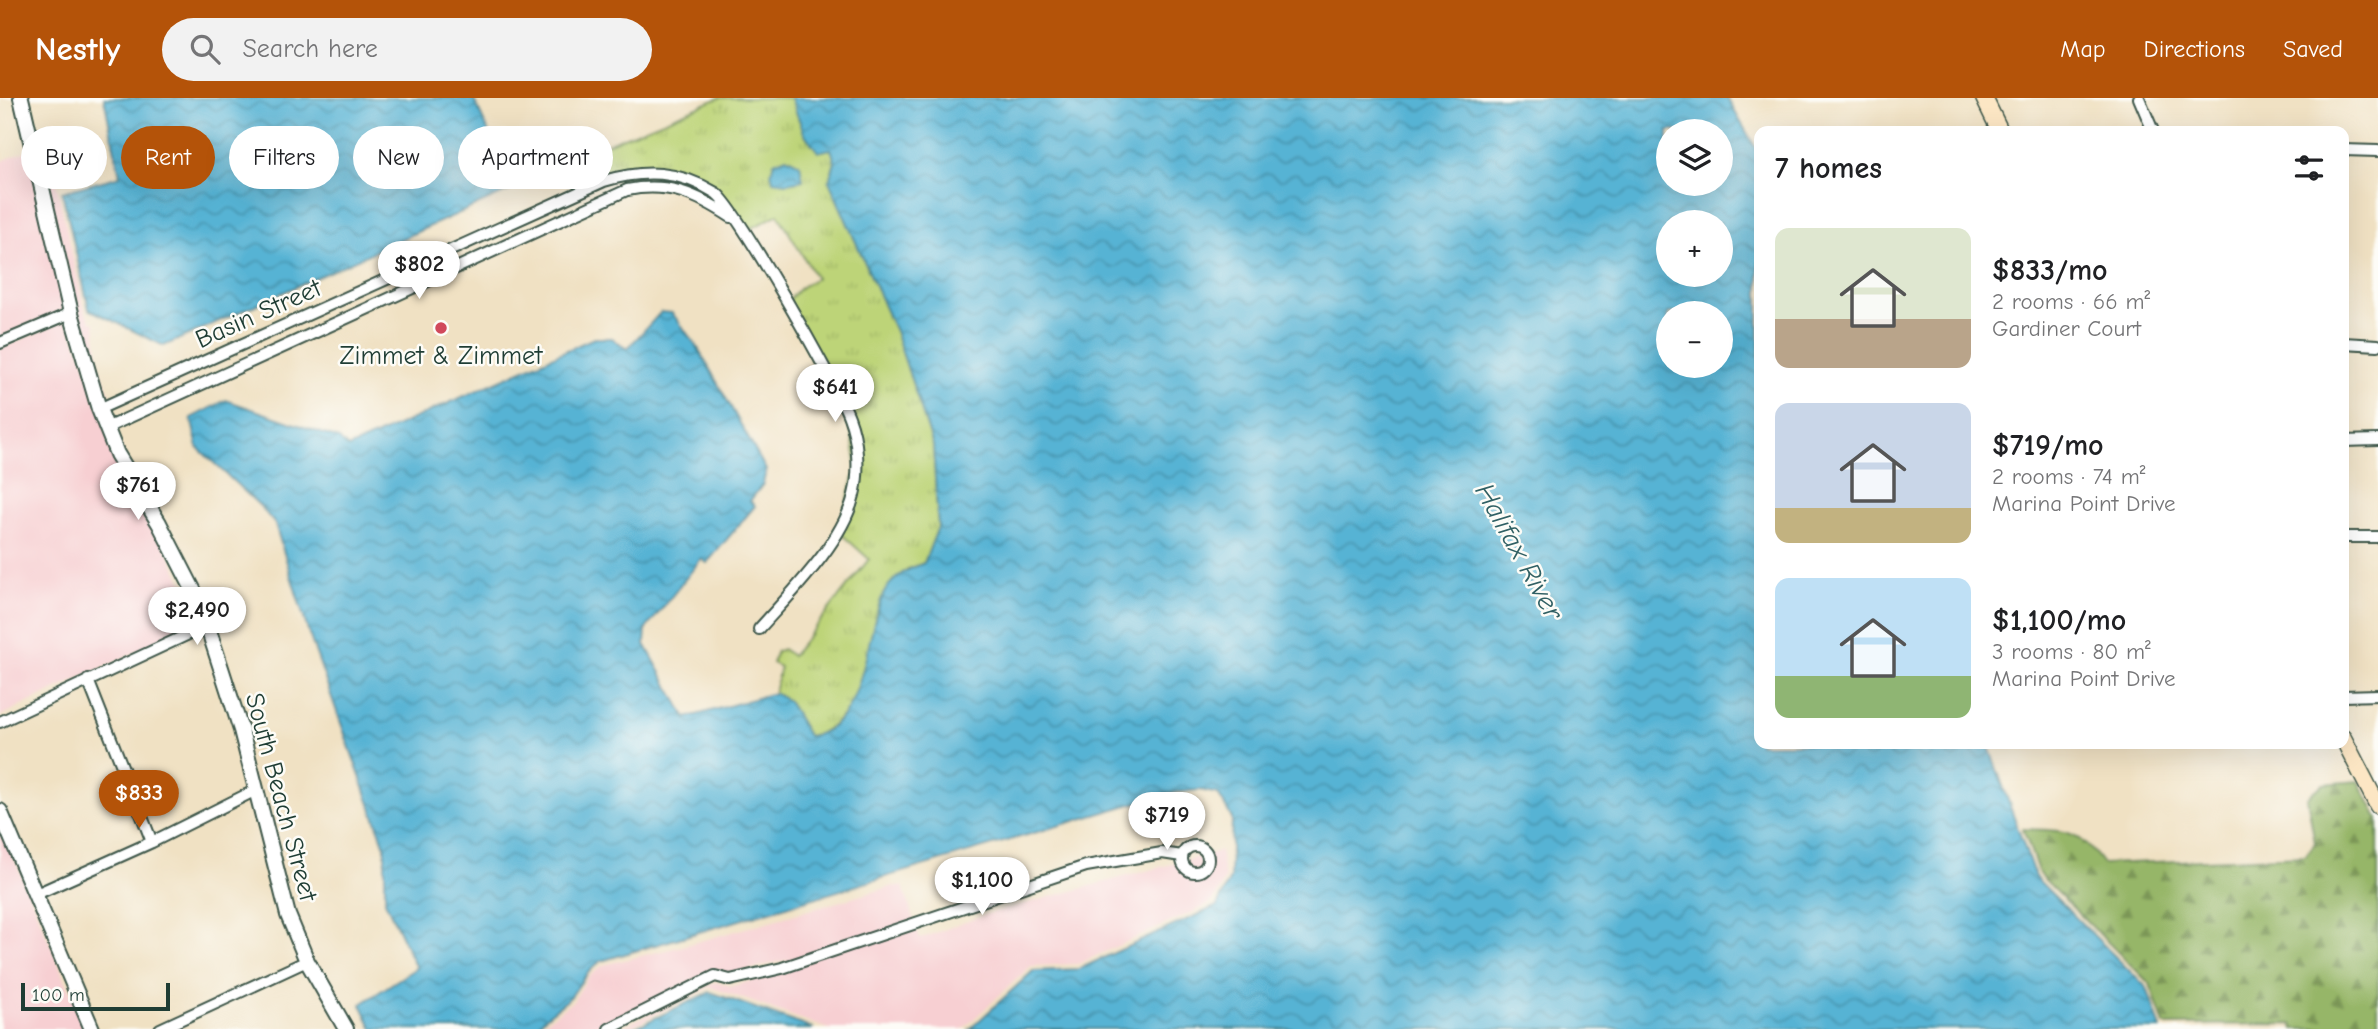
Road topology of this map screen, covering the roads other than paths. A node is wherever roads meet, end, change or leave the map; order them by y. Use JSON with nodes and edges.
{"nodes":[{"id":1,"x":21,"y":98,"type":"edge"},
{"id":2,"x":1984,"y":98,"type":"edge"},
{"id":3,"x":2139,"y":98,"type":"edge"},
{"id":4,"x":1998,"y":126,"type":"edge"},
{"id":5,"x":2151,"y":126,"type":"edge"},
{"id":6,"x":2349,"y":150,"type":"edge"},
{"id":7,"x":2378,"y":151,"type":"edge"},
{"id":8,"x":613,"y":178,"type":"edge"},
{"id":9,"x":586,"y":189,"type":"edge"},
{"id":10,"x":607,"y":189,"type":"edge"},
{"id":11,"x":610,"y":197,"type":"junction"},
{"id":12,"x":519,"y":219,"type":"junction"},
{"id":13,"x":736,"y":220,"type":"junction"},
{"id":14,"x":527,"y":234,"type":"junction"},
{"id":15,"x":432,"y":259,"type":"junction"},
{"id":16,"x":440,"y":274,"type":"junction"},
{"id":17,"x":376,"y":284,"type":"junction"},
{"id":18,"x":384,"y":299,"type":"junction"},
{"id":19,"x":71,"y":313,"type":"junction"},
{"id":20,"x":256,"y":339,"type":"junction"},
{"id":21,"x":0,"y":343,"type":"edge"},
{"id":22,"x":2349,"y":343,"type":"edge"},
{"id":23,"x":2378,"y":345,"type":"edge"},
{"id":24,"x":264,"y":355,"type":"junction"},
{"id":25,"x":99,"y":409,"type":"junction"},
{"id":26,"x":106,"y":428,"type":"junction"},
{"id":27,"x":2378,"y":440,"type":"edge"},
{"id":28,"x":2349,"y":441,"type":"edge"},
{"id":29,"x":2349,"y":537,"type":"edge"},
{"id":30,"x":2378,"y":537,"type":"edge"},
{"id":31,"x":208,"y":625,"type":"junction"},
{"id":32,"x":759,"y":629,"type":"dead end"},
{"id":33,"x":88,"y":681,"type":"junction"},
{"id":34,"x":2378,"y":695,"type":"edge"},
{"id":35,"x":2349,"y":696,"type":"edge"},
{"id":36,"x":0,"y":722,"type":"edge"},
{"id":37,"x":2349,"y":749,"type":"edge"},
{"id":38,"x":256,"y":790,"type":"junction"},
{"id":39,"x":2378,"y":806,"type":"edge"},
{"id":40,"x":0,"y":811,"type":"edge"},
{"id":41,"x":152,"y":842,"type":"junction"},
{"id":42,"x":1182,"y":856,"type":"dead end"},
{"id":43,"x":34,"y":895,"type":"junction"},
{"id":44,"x":306,"y":961,"type":"junction"},
{"id":45,"x":92,"y":1029,"type":"edge"},
{"id":46,"x":160,"y":1029,"type":"edge"},
{"id":47,"x":346,"y":1029,"type":"edge"},
{"id":48,"x":609,"y":1029,"type":"edge"}],
"edges":[{"from":1,"to":19,"type":"street","name":"South Beach Street"},
{"from":2,"to":4,"type":"main road"},
{"from":3,"to":5,"type":"street"},
{"from":6,"to":7,"type":"street"},
{"from":8,"to":13,"type":"street","name":"Basin Street"},
{"from":9,"to":12,"type":"street","name":"Basin Street"},
{"from":10,"to":11,"type":"street"},
{"from":11,"to":13,"type":"street","name":"Basin Street"},
{"from":11,"to":14,"type":"street","name":"Basin Street"},
{"from":12,"to":14,"type":"street"},
{"from":12,"to":15,"type":"street","name":"Basin Street"},
{"from":13,"to":32,"type":"street","name":"Basin Street"},
{"from":14,"to":16,"type":"street","name":"Basin Street"},
{"from":15,"to":16,"type":"street"},
{"from":15,"to":17,"type":"street","name":"Basin Street"},
{"from":16,"to":18,"type":"street","name":"Basin Street"},
{"from":17,"to":18,"type":"street"},
{"from":17,"to":20,"type":"street","name":"Basin Street"},
{"from":18,"to":24,"type":"street","name":"Basin Street"},
{"from":19,"to":21,"type":"street"},
{"from":19,"to":25,"type":"street","name":"South Beach Street"},
{"from":20,"to":24,"type":"street"},
{"from":20,"to":25,"type":"street","name":"Basin Street"},
{"from":22,"to":23,"type":"street"},
{"from":24,"to":26,"type":"street","name":"Basin Street"},
{"from":25,"to":26,"type":"street","name":"South Beach Street"},
{"from":26,"to":31,"type":"street","name":"South Beach Street"},
{"from":27,"to":28,"type":"street"},
{"from":29,"to":30,"type":"street"},
{"from":31,"to":33,"type":"street"},
{"from":31,"to":38,"type":"street","name":"South Beach Street"},
{"from":33,"to":36,"type":"street"},
{"from":33,"to":41,"type":"street"},
{"from":34,"to":35,"type":"street"},
{"from":37,"to":39,"type":"main road"},
{"from":38,"to":41,"type":"street"},
{"from":38,"to":44,"type":"street","name":"South Beach Street"},
{"from":40,"to":43,"type":"street"},
{"from":41,"to":43,"type":"street"},
{"from":42,"to":48,"type":"street"},
{"from":43,"to":45,"type":"street"},
{"from":44,"to":46,"type":"street"},
{"from":44,"to":47,"type":"street","name":"South Beach Street"}]}
